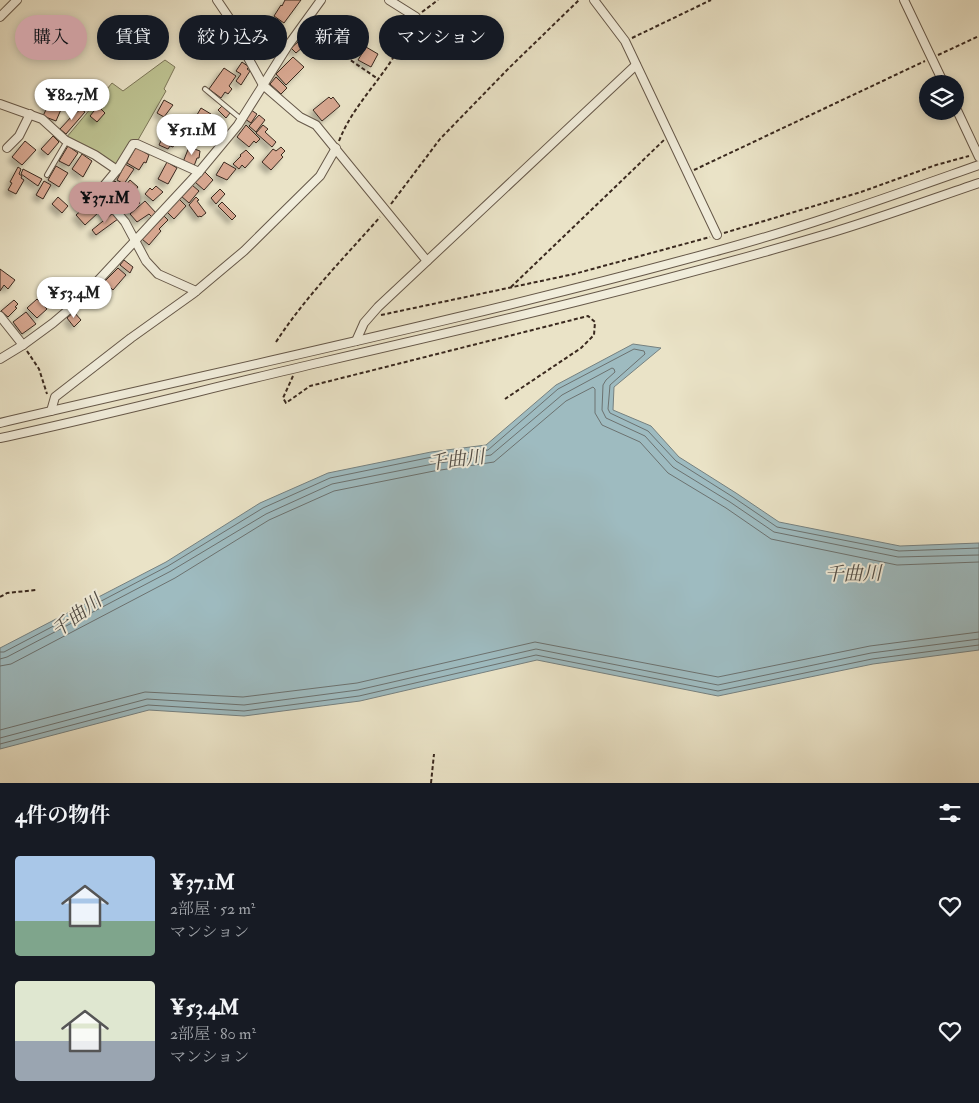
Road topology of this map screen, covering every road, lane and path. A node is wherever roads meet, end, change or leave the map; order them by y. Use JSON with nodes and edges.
{"nodes":[{"id":1,"x":17,"y":0,"type":"edge"},
{"id":2,"x":217,"y":0,"type":"edge"},
{"id":3,"x":321,"y":0,"type":"edge"},
{"id":4,"x":389,"y":0,"type":"edge"},
{"id":5,"x":438,"y":0,"type":"edge"},
{"id":6,"x":579,"y":0,"type":"edge"},
{"id":7,"x":594,"y":0,"type":"edge"},
{"id":8,"x":711,"y":0,"type":"edge"},
{"id":9,"x":904,"y":0,"type":"edge"},
{"id":10,"x":310,"y":15,"type":"edge"},
{"id":11,"x":413,"y":15,"type":"edge"},
{"id":12,"x":419,"y":15,"type":"edge"},
{"id":13,"x":0,"y":17,"type":"edge"},
{"id":14,"x":297,"y":34,"type":"edge"},
{"id":15,"x":979,"y":36,"type":"edge"},
{"id":16,"x":624,"y":41,"type":"junction"},
{"id":17,"x":932,"y":58,"type":"junction"},
{"id":18,"x":349,"y":60,"type":"edge"},
{"id":19,"x":392,"y":60,"type":"edge"},
{"id":20,"x":636,"y":66,"type":"junction"},
{"id":21,"x":940,"y":75,"type":"edge"},
{"id":22,"x":378,"y":80,"type":"junction"},
{"id":23,"x":263,"y":85,"type":"junction"},
{"id":24,"x":205,"y":89,"type":"dead end"},
{"id":25,"x":0,"y":104,"type":"edge"},
{"id":26,"x":30,"y":114,"type":"junction"},
{"id":27,"x":241,"y":119,"type":"junction"},
{"id":28,"x":961,"y":120,"type":"edge"},
{"id":29,"x":670,"y":135,"type":"junction"},
{"id":30,"x":67,"y":141,"type":"junction"},
{"id":31,"x":8,"y":148,"type":"dead end"},
{"id":32,"x":336,"y":148,"type":"junction"},
{"id":33,"x":978,"y":156,"type":"edge"},
{"id":34,"x":979,"y":166,"type":"edge"},
{"id":35,"x":117,"y":170,"type":"junction"},
{"id":36,"x":199,"y":172,"type":"junction"},
{"id":37,"x":687,"y":173,"type":"junction"},
{"id":38,"x":47,"y":175,"type":"dead end"},
{"id":39,"x":979,"y":183,"type":"edge"},
{"id":40,"x":386,"y":211,"type":"junction"},
{"id":41,"x":716,"y":235,"type":"junction"},
{"id":42,"x":136,"y":241,"type":"junction"},
{"id":43,"x":427,"y":261,"type":"junction"},
{"id":44,"x":510,"y":288,"type":"junction"},
{"id":45,"x":196,"y":291,"type":"junction"},
{"id":46,"x":372,"y":314,"type":"junction"},
{"id":47,"x":0,"y":316,"type":"edge"},
{"id":48,"x":356,"y":341,"type":"junction"},
{"id":49,"x":276,"y":342,"type":"dead end"},
{"id":50,"x":23,"y":345,"type":"junction"},
{"id":51,"x":0,"y":359,"type":"edge"},
{"id":52,"x":291,"y":369,"type":"junction"},
{"id":53,"x":504,"y":399,"type":"dead end"},
{"id":54,"x":51,"y":411,"type":"junction"},
{"id":55,"x":0,"y":423,"type":"edge"},
{"id":56,"x":0,"y":438,"type":"edge"},
{"id":57,"x":36,"y":590,"type":"dead end"},
{"id":58,"x":0,"y":597,"type":"edge"},
{"id":59,"x":434,"y":754,"type":"dead end"},
{"id":60,"x":431,"y":783,"type":"edge"}],
"edges":[{"from":1,"to":13,"type":"street"},
{"from":2,"to":23,"type":"street"},
{"from":3,"to":10,"type":"street"},
{"from":4,"to":11,"type":"street"},
{"from":5,"to":12,"type":"path"},
{"from":6,"to":40,"type":"path"},
{"from":7,"to":16,"type":"street"},
{"from":8,"to":16,"type":"path"},
{"from":9,"to":17,"type":"street"},
{"from":14,"to":23,"type":"street"},
{"from":15,"to":17,"type":"path"},
{"from":16,"to":20,"type":"street"},
{"from":17,"to":21,"type":"street"},
{"from":17,"to":37,"type":"path"},
{"from":18,"to":22,"type":"path"},
{"from":19,"to":22,"type":"path"},
{"from":20,"to":29,"type":"street"},
{"from":20,"to":43,"type":"street"},
{"from":22,"to":32,"type":"path"},
{"from":23,"to":27,"type":"street"},
{"from":23,"to":32,"type":"street"},
{"from":24,"to":27,"type":"lane"},
{"from":25,"to":26,"type":"street"},
{"from":26,"to":30,"type":"street"},
{"from":26,"to":31,"type":"street"},
{"from":27,"to":36,"type":"street"},
{"from":28,"to":33,"type":"street"},
{"from":29,"to":37,"type":"street"},
{"from":29,"to":44,"type":"path"},
{"from":30,"to":35,"type":"street"},
{"from":30,"to":38,"type":"lane"},
{"from":32,"to":40,"type":"street"},
{"from":32,"to":45,"type":"street"},
{"from":33,"to":41,"type":"path"},
{"from":34,"to":48,"type":"street"},
{"from":35,"to":36,"type":"street"},
{"from":35,"to":42,"type":"street"},
{"from":36,"to":42,"type":"street"},
{"from":37,"to":41,"type":"street"},
{"from":39,"to":52,"type":"street"},
{"from":40,"to":43,"type":"street"},
{"from":40,"to":49,"type":"path"},
{"from":41,"to":44,"type":"path"},
{"from":42,"to":45,"type":"street"},
{"from":42,"to":50,"type":"street"},
{"from":43,"to":46,"type":"street"},
{"from":44,"to":46,"type":"path"},
{"from":45,"to":54,"type":"street"},
{"from":46,"to":48,"type":"street"},
{"from":47,"to":50,"type":"street"},
{"from":48,"to":54,"type":"street"},
{"from":50,"to":51,"type":"street"},
{"from":50,"to":54,"type":"path"},
{"from":52,"to":53,"type":"path"},
{"from":52,"to":56,"type":"street"},
{"from":54,"to":55,"type":"street"},
{"from":57,"to":58,"type":"path"},
{"from":59,"to":60,"type":"path"}]}
